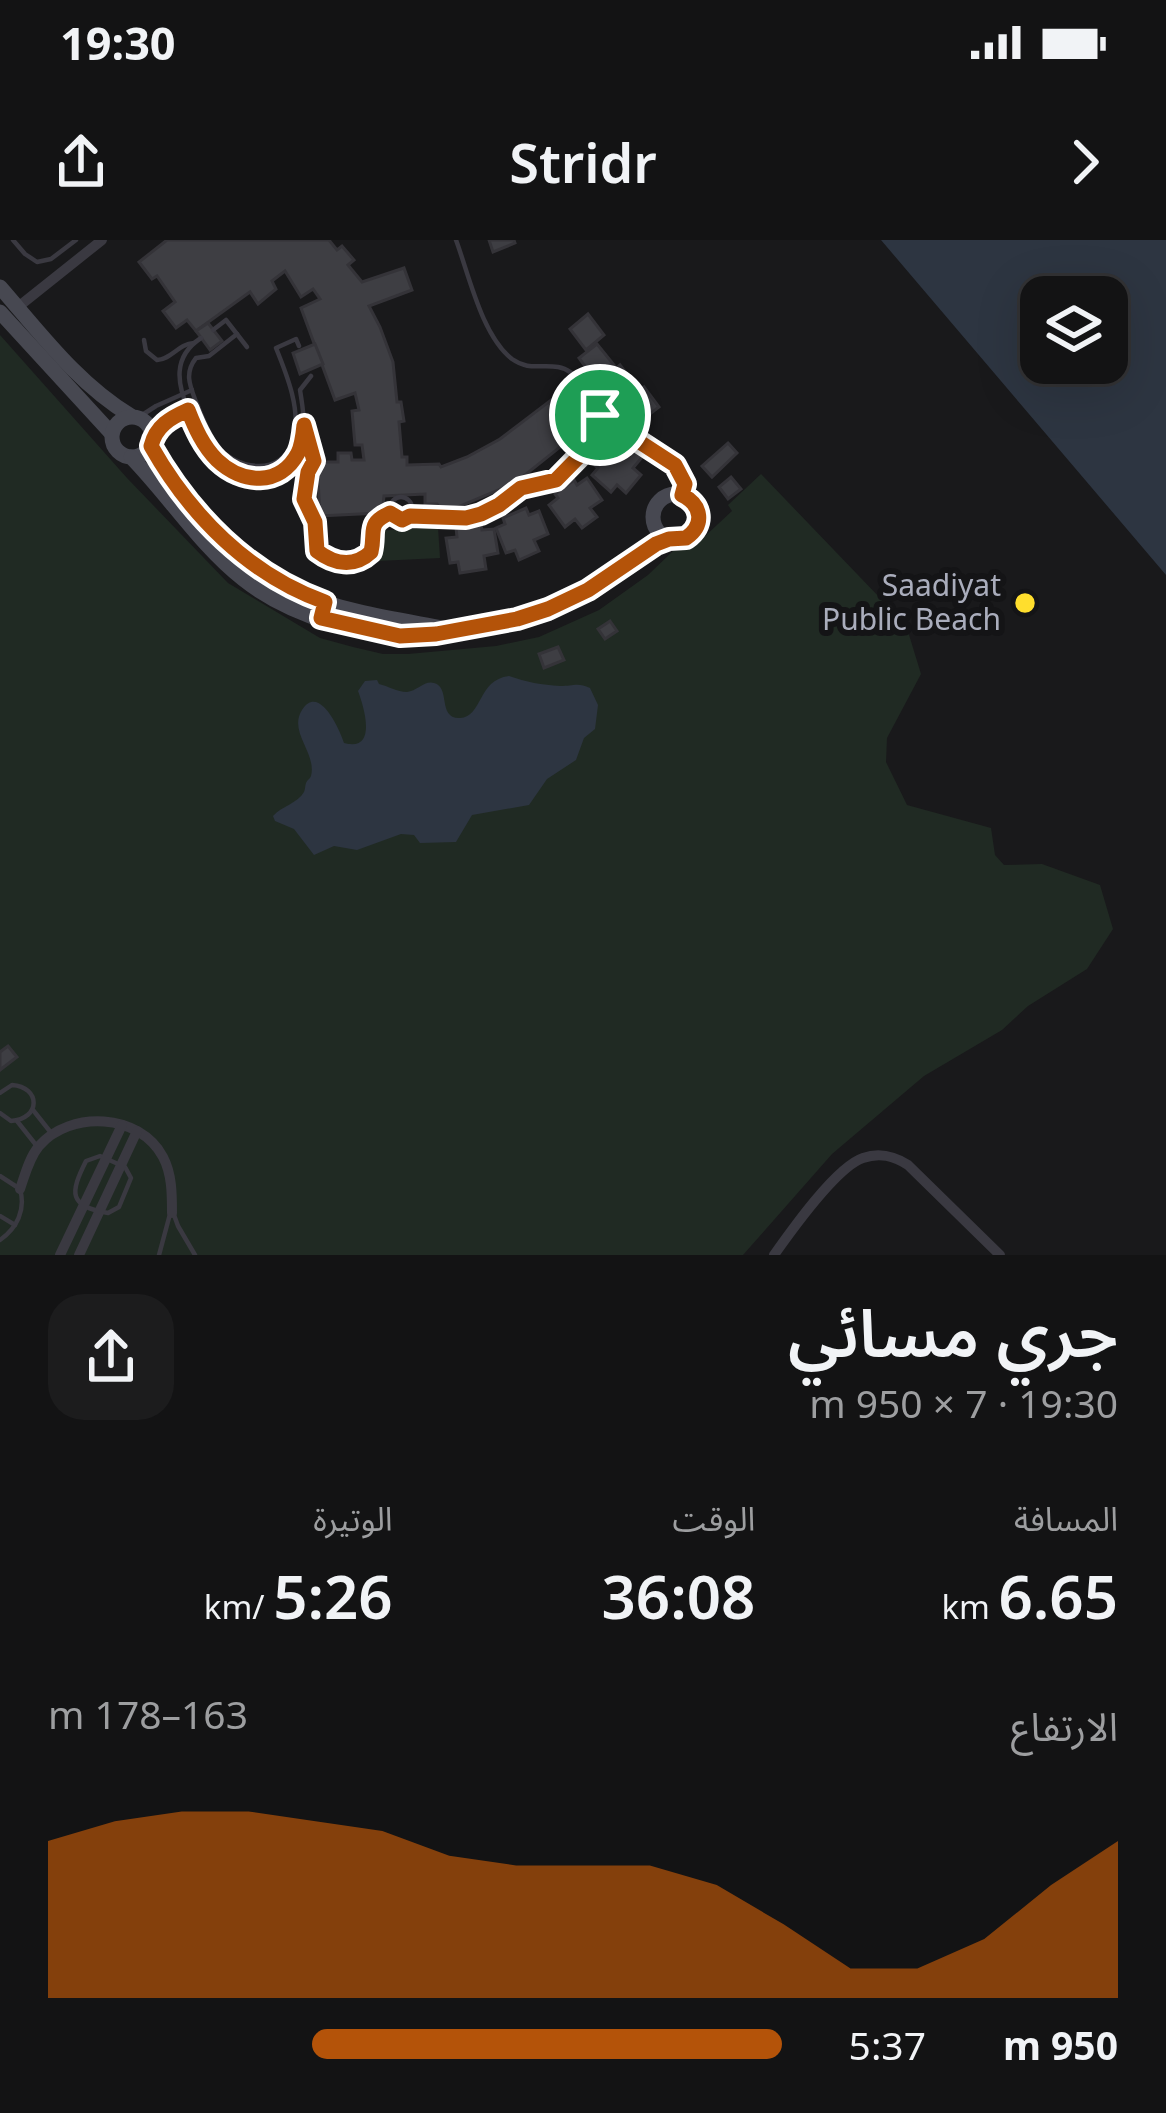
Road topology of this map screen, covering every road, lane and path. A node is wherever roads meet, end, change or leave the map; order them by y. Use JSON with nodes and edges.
{"nodes":[{"id":1,"x":13,"y":240,"type":"edge"},
{"id":2,"x":76,"y":240,"type":"edge"},
{"id":3,"x":102,"y":240,"type":"edge"},
{"id":4,"x":456,"y":240,"type":"edge"},
{"id":5,"x":0,"y":287,"type":"edge"},
{"id":6,"x":17,"y":308,"type":"junction"},
{"id":7,"x":0,"y":312,"type":"edge"},
{"id":8,"x":213,"y":330,"type":"dead end"},
{"id":9,"x":237,"y":334,"type":"junction"},
{"id":10,"x":201,"y":338,"type":"dead end"},
{"id":11,"x":144,"y":340,"type":"dead end"},
{"id":12,"x":194,"y":343,"type":"junction"},
{"id":13,"x":299,"y":346,"type":"dead end"},
{"id":14,"x":247,"y":347,"type":"dead end"},
{"id":15,"x":311,"y":376,"type":"dead end"},
{"id":16,"x":192,"y":390,"type":"junction"},
{"id":17,"x":181,"y":394,"type":"junction"},
{"id":18,"x":198,"y":406,"type":"junction"},
{"id":19,"x":188,"y":410,"type":"junction"},
{"id":20,"x":600,"y":415,"type":"junction"},
{"id":21,"x":135,"y":417,"type":"junction"},
{"id":22,"x":612,"y":424,"type":"junction"},
{"id":23,"x":304,"y":425,"type":"junction"},
{"id":24,"x":604,"y":431,"type":"junction"},
{"id":25,"x":112,"y":434,"type":"junction"},
{"id":26,"x":152,"y":440,"type":"junction"},
{"id":27,"x":131,"y":458,"type":"junction"},
{"id":28,"x":682,"y":495,"type":"junction"},
{"id":29,"x":390,"y":513,"type":"junction"},
{"id":30,"x":410,"y":516,"type":"junction"},
{"id":31,"x":654,"y":524,"type":"junction"},
{"id":32,"x":669,"y":539,"type":"junction"},
{"id":33,"x":644,"y":549,"type":"junction"},
{"id":34,"x":323,"y":610,"type":"junction"},
{"id":35,"x":0,"y":1093,"type":"edge"},
{"id":36,"x":32,"y":1109,"type":"junction"},
{"id":37,"x":0,"y":1112,"type":"edge"},
{"id":38,"x":16,"y":1121,"type":"junction"},
{"id":39,"x":122,"y":1125,"type":"junction"},
{"id":40,"x":137,"y":1131,"type":"junction"},
{"id":41,"x":52,"y":1134,"type":"junction"},
{"id":42,"x":38,"y":1148,"type":"junction"},
{"id":43,"x":106,"y":1158,"type":"junction"},
{"id":44,"x":122,"y":1165,"type":"junction"},
{"id":45,"x":0,"y":1176,"type":"edge"},
{"id":46,"x":20,"y":1190,"type":"junction"},
{"id":47,"x":84,"y":1205,"type":"junction"},
{"id":48,"x":99,"y":1212,"type":"junction"},
{"id":49,"x":172,"y":1213,"type":"junction"},
{"id":50,"x":0,"y":1216,"type":"edge"},
{"id":51,"x":16,"y":1225,"type":"junction"},
{"id":52,"x":0,"y":1240,"type":"edge"},
{"id":53,"x":60,"y":1255,"type":"edge"},
{"id":54,"x":80,"y":1255,"type":"edge"},
{"id":55,"x":159,"y":1255,"type":"edge"},
{"id":56,"x":195,"y":1255,"type":"edge"},
{"id":57,"x":774,"y":1255,"type":"edge"},
{"id":58,"x":1000,"y":1255,"type":"edge"}],
"edges":[{"from":1,"to":2,"type":"lane"},
{"from":3,"to":6,"type":"street"},
{"from":4,"to":20,"type":"lane"},
{"from":5,"to":6,"type":"street"},
{"from":6,"to":21,"type":"street"},
{"from":7,"to":25,"type":"street"},
{"from":8,"to":9,"type":"lane"},
{"from":9,"to":14,"type":"lane"},
{"from":9,"to":16,"type":"lane"},
{"from":10,"to":12,"type":"lane"},
{"from":11,"to":12,"type":"lane"},
{"from":12,"to":17,"type":"lane"},
{"from":13,"to":18,"type":"lane"},
{"from":15,"to":23,"type":"lane"},
{"from":16,"to":17,"type":"lane"},
{"from":16,"to":18,"type":"lane"},
{"from":17,"to":19,"type":"lane"},
{"from":17,"to":21,"type":"lane"},
{"from":18,"to":19,"type":"lane"},
{"from":19,"to":23,"type":"lane"},
{"from":19,"to":26,"type":"lane"},
{"from":20,"to":22,"type":"lane"},
{"from":20,"to":24,"type":"lane"},
{"from":21,"to":25,"type":"street"},
{"from":21,"to":26,"type":"street"},
{"from":22,"to":24,"type":"lane"},
{"from":22,"to":28,"type":"lane"},
{"from":23,"to":29,"type":"lane"},
{"from":24,"to":30,"type":"lane"},
{"from":25,"to":27,"type":"street"},
{"from":26,"to":27,"type":"street"},
{"from":26,"to":34,"type":"street"},
{"from":27,"to":34,"type":"street"},
{"from":28,"to":31,"type":"street"},
{"from":28,"to":32,"type":"street"},
{"from":29,"to":30,"type":"lane"},
{"from":29,"to":30,"type":"lane"},
{"from":31,"to":32,"type":"street"},
{"from":31,"to":33,"type":"street"},
{"from":32,"to":33,"type":"street"},
{"from":33,"to":34,"type":"street"},
{"from":35,"to":36,"type":"lane"},
{"from":36,"to":38,"type":"lane"},
{"from":36,"to":41,"type":"lane"},
{"from":37,"to":38,"type":"lane"},
{"from":38,"to":42,"type":"lane"},
{"from":39,"to":40,"type":"street"},
{"from":39,"to":41,"type":"street"},
{"from":39,"to":43,"type":"street"},
{"from":40,"to":44,"type":"street"},
{"from":40,"to":49,"type":"street"},
{"from":41,"to":42,"type":"street"},
{"from":42,"to":46,"type":"street"},
{"from":43,"to":44,"type":"lane"},
{"from":43,"to":47,"type":"street"},
{"from":44,"to":48,"type":"street"},
{"from":45,"to":46,"type":"lane"},
{"from":46,"to":51,"type":"lane"},
{"from":47,"to":48,"type":"lane"},
{"from":47,"to":53,"type":"street"},
{"from":48,"to":54,"type":"street"},
{"from":49,"to":55,"type":"lane"},
{"from":49,"to":56,"type":"lane"},
{"from":50,"to":51,"type":"lane"},
{"from":51,"to":52,"type":"lane"},
{"from":57,"to":58,"type":"street"}]}
